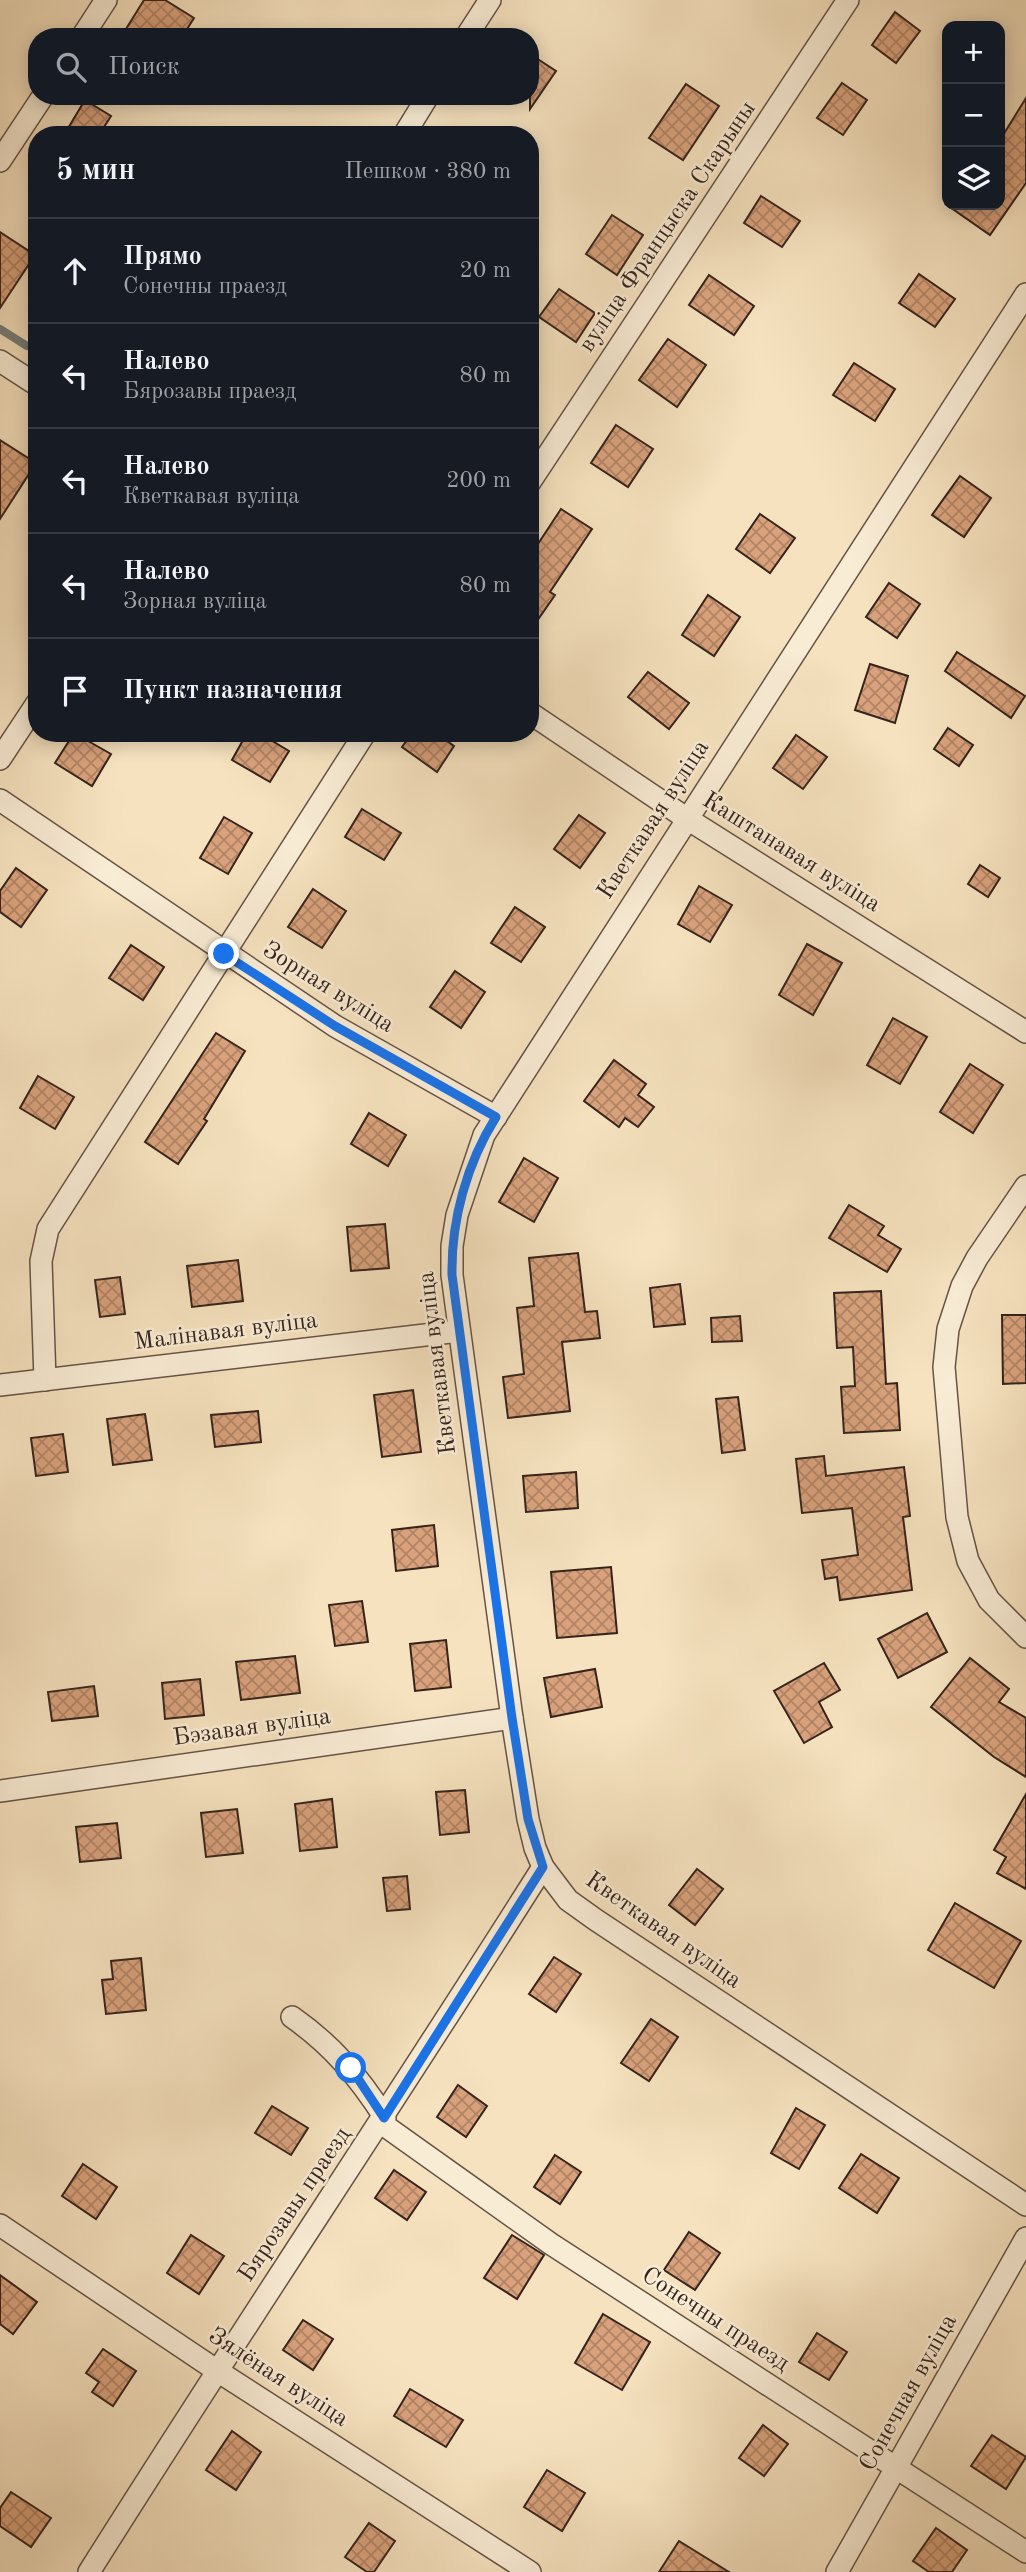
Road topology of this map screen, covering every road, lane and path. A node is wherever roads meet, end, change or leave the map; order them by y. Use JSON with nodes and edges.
{"nodes":[{"id":1,"x":106,"y":0,"type":"edge"},
{"id":2,"x":490,"y":0,"type":"edge"},
{"id":3,"x":848,"y":0,"type":"edge"},
{"id":4,"x":88,"y":28,"type":"edge"},
{"id":5,"x":472,"y":28,"type":"edge"},
{"id":6,"x":37,"y":105,"type":"edge"},
{"id":7,"x":422,"y":105,"type":"edge"},
{"id":8,"x":410,"y":126,"type":"edge"},
{"id":9,"x":0,"y":160,"type":"edge"},
{"id":10,"x":1026,"y":294,"type":"edge"},
{"id":11,"x":0,"y":360,"type":"edge"},
{"id":12,"x":28,"y":379,"type":"edge"},
{"id":13,"x":539,"y":468,"type":"edge"},
{"id":14,"x":28,"y":717,"type":"edge"},
{"id":15,"x":539,"y":719,"type":"edge"},
{"id":16,"x":359,"y":742,"type":"edge"},
{"id":17,"x":0,"y":759,"type":"edge"},
{"id":18,"x":0,"y":800,"type":"edge"},
{"id":19,"x":686,"y":818,"type":"junction"},
{"id":20,"x":224,"y":954,"type":"junction"},
{"id":21,"x":1026,"y":1032,"type":"edge"},
{"id":22,"x":496,"y":1117,"type":"junction"},
{"id":23,"x":1026,"y":1186,"type":"edge"},
{"id":24,"x":459,"y":1331,"type":"junction"},
{"id":25,"x":45,"y":1380,"type":"junction"},
{"id":26,"x":0,"y":1385,"type":"edge"},
{"id":27,"x":1026,"y":1637,"type":"edge"},
{"id":28,"x":512,"y":1718,"type":"junction"},
{"id":29,"x":0,"y":1791,"type":"edge"},
{"id":30,"x":543,"y":1867,"type":"junction"},
{"id":31,"x":292,"y":2017,"type":"dead end"},
{"id":32,"x":383,"y":2121,"type":"junction"},
{"id":33,"x":1026,"y":2205,"type":"edge"},
{"id":34,"x":0,"y":2225,"type":"edge"},
{"id":35,"x":1026,"y":2238,"type":"edge"},
{"id":36,"x":216,"y":2370,"type":"junction"},
{"id":37,"x":896,"y":2469,"type":"junction"},
{"id":38,"x":1026,"y":2552,"type":"edge"},
{"id":39,"x":89,"y":2572,"type":"edge"},
{"id":40,"x":530,"y":2572,"type":"edge"},
{"id":41,"x":837,"y":2572,"type":"edge"}],
"edges":[{"from":1,"to":4,"type":"street"},
{"from":2,"to":5,"type":"street"},
{"from":3,"to":13,"type":"street","name":"вуліца Францыска Скарыны"},
{"from":6,"to":9,"type":"street"},
{"from":7,"to":8,"type":"street"},
{"from":10,"to":19,"type":"street","name":"Кветкавая вуліца"},
{"from":11,"to":12,"type":"street"},
{"from":14,"to":17,"type":"street"},
{"from":15,"to":19,"type":"street","name":"Каштанавая вуліца"},
{"from":16,"to":20,"type":"street"},
{"from":18,"to":20,"type":"street","name":"Зорная вуліца"},
{"from":19,"to":21,"type":"street","name":"Каштанавая вуліца"},
{"from":19,"to":22,"type":"street","name":"Кветкавая вуліца"},
{"from":20,"to":22,"type":"street","name":"Зорная вуліца"},
{"from":20,"to":25,"type":"street"},
{"from":22,"to":24,"type":"street","name":"Кветкавая вуліца"},
{"from":23,"to":27,"type":"street"},
{"from":24,"to":25,"type":"street","name":"Малінавая вуліца"},
{"from":24,"to":28,"type":"street","name":"Кветкавая вуліца"},
{"from":25,"to":26,"type":"street","name":"Малінавая вуліца"},
{"from":28,"to":29,"type":"street","name":"Бэзавая вуліца"},
{"from":28,"to":30,"type":"street","name":"Кветкавая вуліца"},
{"from":30,"to":32,"type":"street","name":"Бярозавы праезд"},
{"from":30,"to":33,"type":"street","name":"Кветкавая вуліца"},
{"from":31,"to":32,"type":"street","name":"Сонечны праезд"},
{"from":32,"to":36,"type":"street","name":"Бярозавы праезд"},
{"from":32,"to":37,"type":"street","name":"Сонечны праезд"},
{"from":34,"to":36,"type":"street","name":"Зялёная вуліца"},
{"from":35,"to":37,"type":"street","name":"Сонечная вуліца"},
{"from":36,"to":39,"type":"street","name":"Бярозавы праезд"},
{"from":36,"to":40,"type":"street","name":"Зялёная вуліца"},
{"from":37,"to":38,"type":"street","name":"Сонечны праезд"},
{"from":37,"to":41,"type":"street","name":"Сонечная вуліца"}]}
